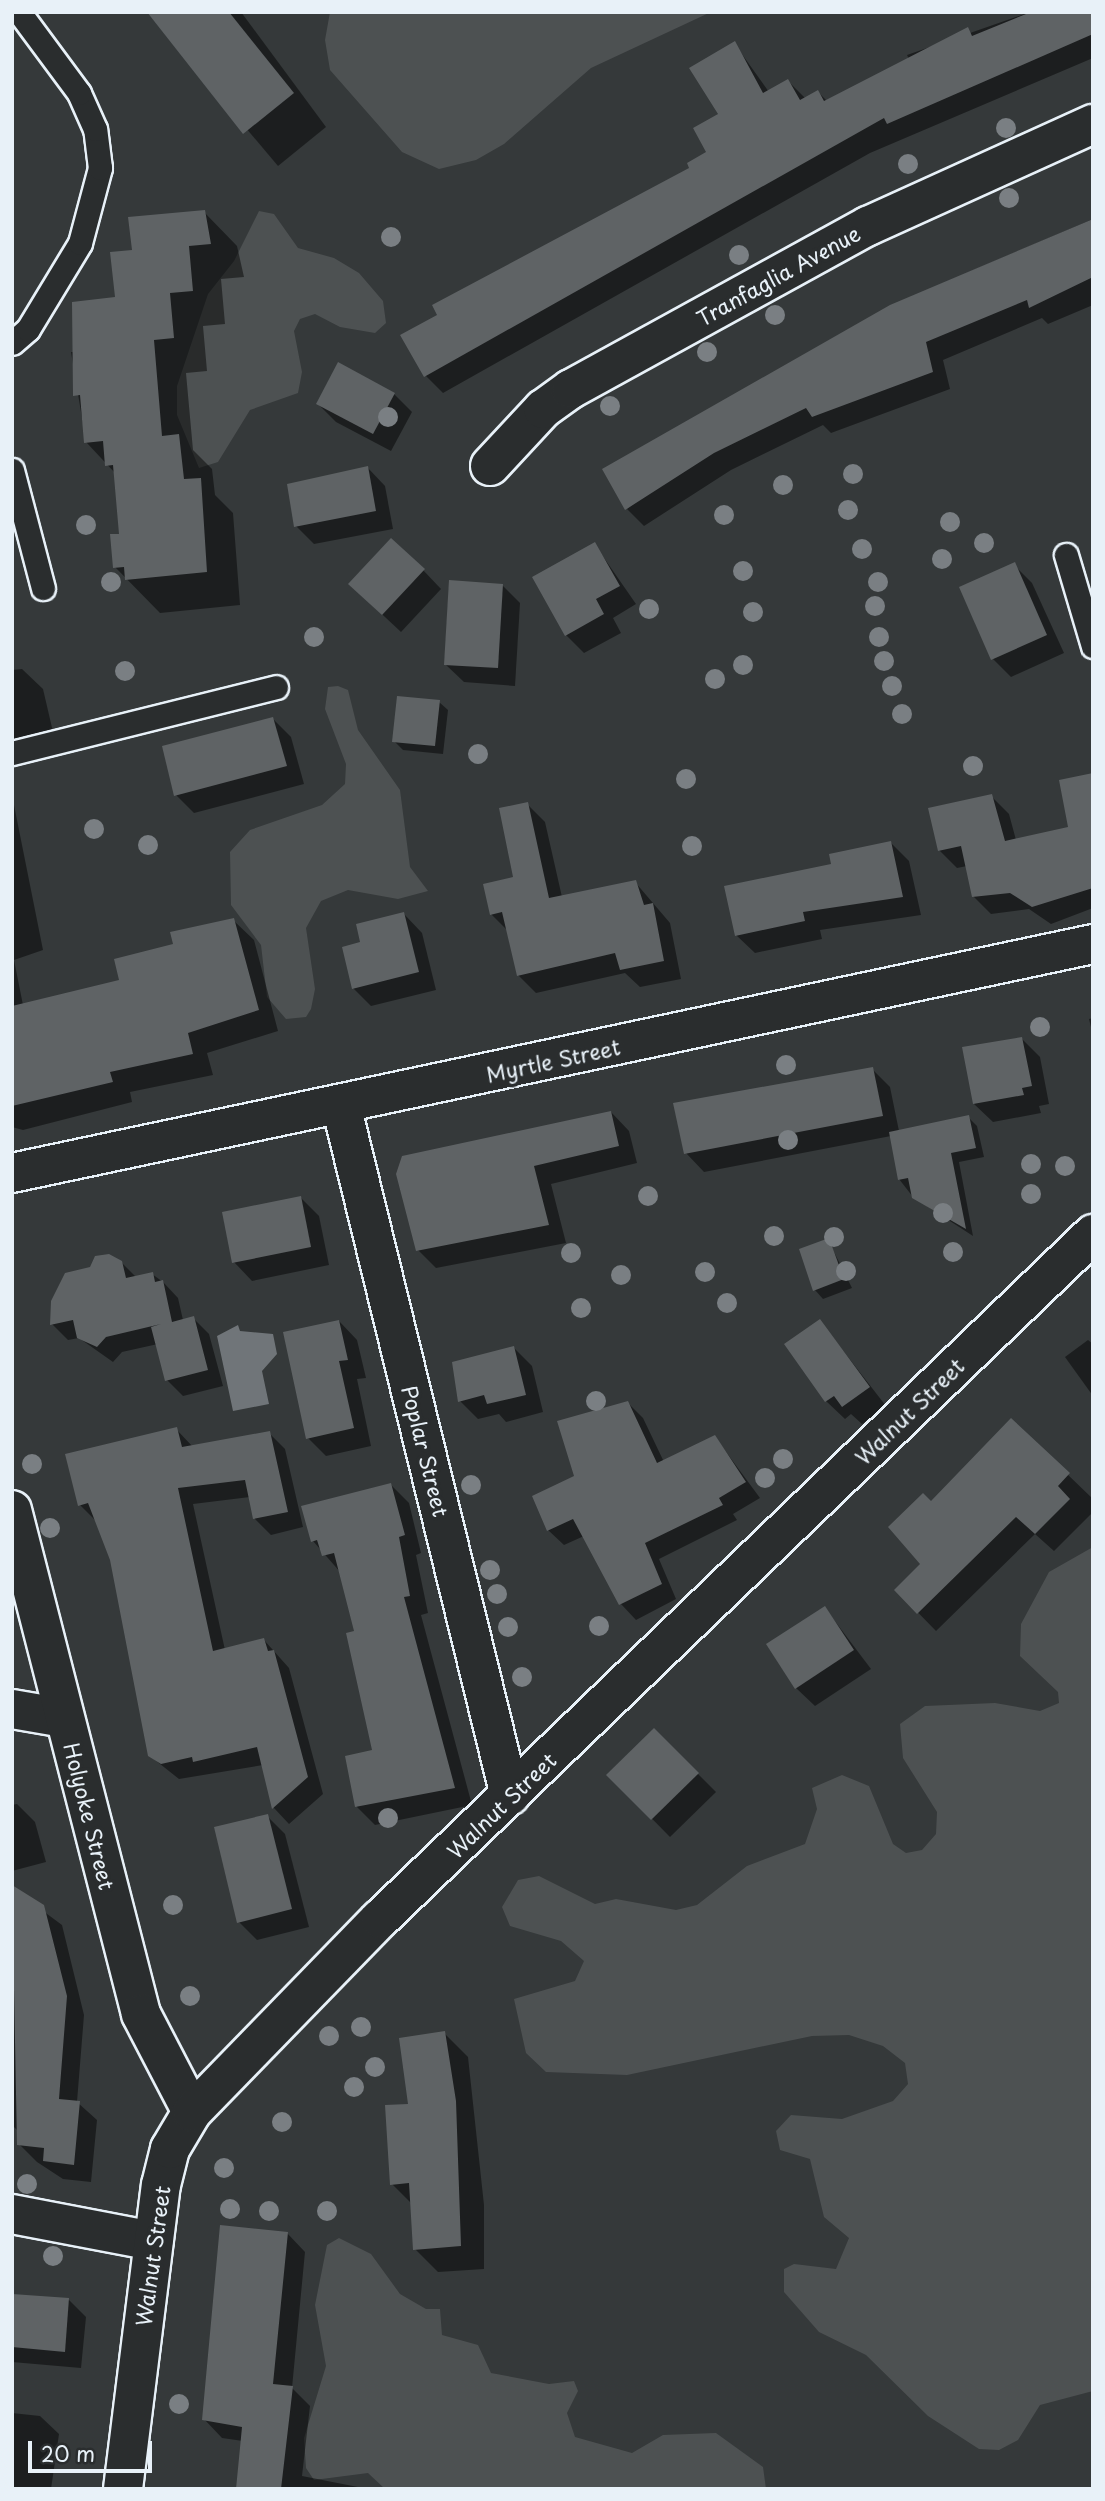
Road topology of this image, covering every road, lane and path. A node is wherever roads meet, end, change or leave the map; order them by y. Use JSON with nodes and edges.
{"nodes":[{"id":1,"x":19,"y":12,"type":"edge"},
{"id":2,"x":1093,"y":124,"type":"edge"},
{"id":3,"x":12,"y":343,"type":"edge"},
{"id":4,"x":490,"y":466,"type":"dead end"},
{"id":5,"x":12,"y":470,"type":"edge"},
{"id":6,"x":1066,"y":555,"type":"dead end"},
{"id":7,"x":43,"y":588,"type":"dead end"},
{"id":8,"x":1093,"y":646,"type":"edge"},
{"id":9,"x":276,"y":687,"type":"dead end"},
{"id":10,"x":12,"y":753,"type":"edge"},
{"id":11,"x":1093,"y":944,"type":"edge"},
{"id":12,"x":341,"y":1105,"type":"junction"},
{"id":13,"x":12,"y":1173,"type":"edge"},
{"id":14,"x":1093,"y":1234,"type":"edge"},
{"id":15,"x":12,"y":1510,"type":"edge"},
{"id":16,"x":12,"y":1709,"type":"edge"},
{"id":17,"x":64,"y":1718,"type":"junction"},
{"id":18,"x":510,"y":1796,"type":"junction"},
{"id":19,"x":192,"y":2112,"type":"junction"},
{"id":20,"x":12,"y":2214,"type":"edge"},
{"id":21,"x":153,"y":2242,"type":"junction"},
{"id":22,"x":124,"y":2489,"type":"edge"}],
"edges":[{"from":1,"to":3,"type":"lane"},
{"from":2,"to":4,"type":"main road","name":"Tranfaglia Avenue"},
{"from":5,"to":7,"type":"lane"},
{"from":6,"to":8,"type":"lane"},
{"from":9,"to":10,"type":"lane"},
{"from":11,"to":12,"type":"main road","name":"Myrtle Street"},
{"from":12,"to":13,"type":"main road","name":"Myrtle Street"},
{"from":12,"to":18,"type":"main road","name":"Poplar Street"},
{"from":14,"to":18,"type":"main road","name":"Walnut Street"},
{"from":15,"to":17,"type":"main road","name":"Holyoke Street"},
{"from":16,"to":17,"type":"main road"},
{"from":17,"to":19,"type":"main road","name":"Holyoke Street"},
{"from":18,"to":19,"type":"main road","name":"Walnut Street"},
{"from":19,"to":21,"type":"main road","name":"Walnut Street"},
{"from":20,"to":21,"type":"main road"},
{"from":21,"to":22,"type":"main road","name":"Walnut Street"}]}
